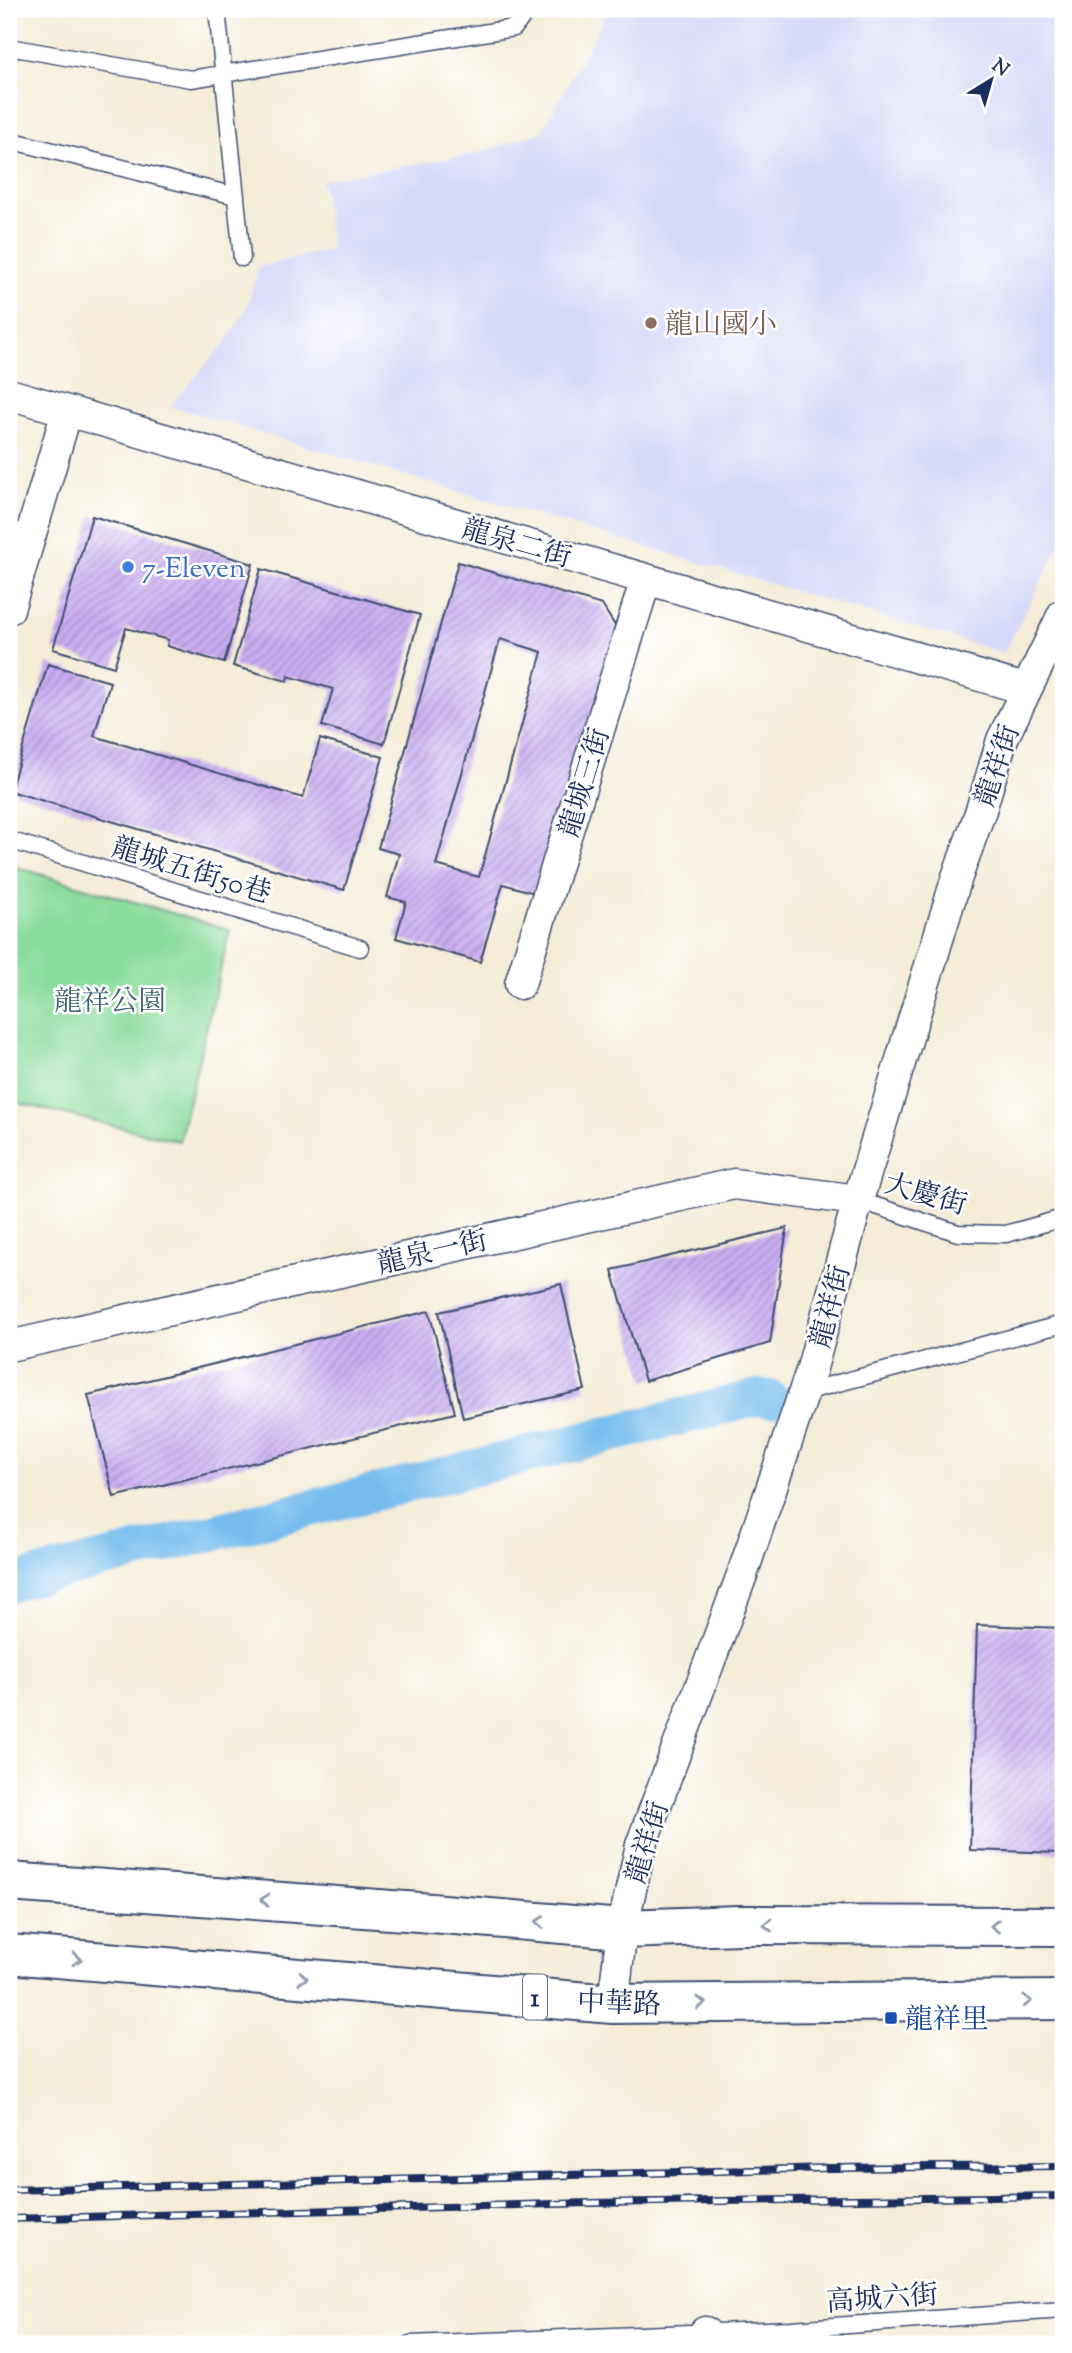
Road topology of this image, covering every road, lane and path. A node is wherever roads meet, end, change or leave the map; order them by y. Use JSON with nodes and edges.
{"nodes":[{"id":1,"x":217,"y":9,"type":"edge"},
{"id":2,"x":528,"y":9,"type":"edge"},
{"id":3,"x":9,"y":47,"type":"edge"},
{"id":4,"x":223,"y":73,"type":"junction"},
{"id":5,"x":9,"y":140,"type":"edge"},
{"id":6,"x":236,"y":196,"type":"junction"},
{"id":7,"x":242,"y":258,"type":"dead end"},
{"id":8,"x":9,"y":394,"type":"edge"},
{"id":9,"x":67,"y":411,"type":"junction"},
{"id":10,"x":646,"y":579,"type":"junction"},
{"id":11,"x":11,"y":595,"type":"edge"},
{"id":12,"x":1063,"y":614,"type":"edge"},
{"id":13,"x":1025,"y":689,"type":"junction"},
{"id":14,"x":9,"y":840,"type":"edge"},
{"id":15,"x":360,"y":948,"type":"dead end"},
{"id":16,"x":520,"y":984,"type":"dead end"},
{"id":17,"x":858,"y":1200,"type":"junction"},
{"id":18,"x":1063,"y":1218,"type":"edge"},
{"id":19,"x":1063,"y":1324,"type":"edge"},
{"id":20,"x":9,"y":1346,"type":"edge"},
{"id":21,"x":804,"y":1392,"type":"junction"},
{"id":22,"x":9,"y":1882,"type":"edge"},
{"id":23,"x":1063,"y":1926,"type":"edge"},
{"id":24,"x":622,"y":1929,"type":"junction"},
{"id":25,"x":9,"y":1954,"type":"edge"},
{"id":26,"x":1063,"y":2000,"type":"edge"},
{"id":27,"x":613,"y":2004,"type":"junction"},
{"id":28,"x":1063,"y":2310,"type":"edge"},
{"id":29,"x":706,"y":2338,"type":"edge"},
{"id":30,"x":410,"y":2344,"type":"edge"}],
"edges":[{"from":1,"to":4,"type":"lane"},
{"from":2,"to":4,"type":"lane"},
{"from":3,"to":4,"type":"lane"},
{"from":4,"to":6,"type":"lane"},
{"from":5,"to":6,"type":"lane"},
{"from":6,"to":7,"type":"lane"},
{"from":8,"to":9,"type":"street","name":"龍泉二街"},
{"from":9,"to":10,"type":"street","name":"龍泉二街"},
{"from":9,"to":11,"type":"street"},
{"from":10,"to":13,"type":"street","name":"龍泉二街"},
{"from":10,"to":16,"type":"street","name":"龍城三街"},
{"from":12,"to":13,"type":"street","name":"龍祥街"},
{"from":13,"to":17,"type":"street","name":"龍祥街"},
{"from":14,"to":15,"type":"lane","name":"龍城五街50巷"},
{"from":17,"to":18,"type":"lane","name":"大慶街"},
{"from":17,"to":20,"type":"street","name":"龍泉一街"},
{"from":17,"to":21,"type":"street","name":"龍祥街"},
{"from":19,"to":21,"type":"lane"},
{"from":21,"to":24,"type":"street","name":"龍祥街"},
{"from":24,"to":22,"type":"main road","one_way":true},
{"from":23,"to":24,"type":"main road","one_way":true},
{"from":24,"to":27,"type":"street","name":"龍祥街"},
{"from":25,"to":27,"type":"main road","name":"中華路","number":"1","one_way":true},
{"from":27,"to":26,"type":"main road","name":"中華路","number":"1","one_way":true},
{"from":28,"to":29,"type":"lane","name":"高城六街"},
{"from":29,"to":30,"type":"lane","name":"高城六街"}]}
